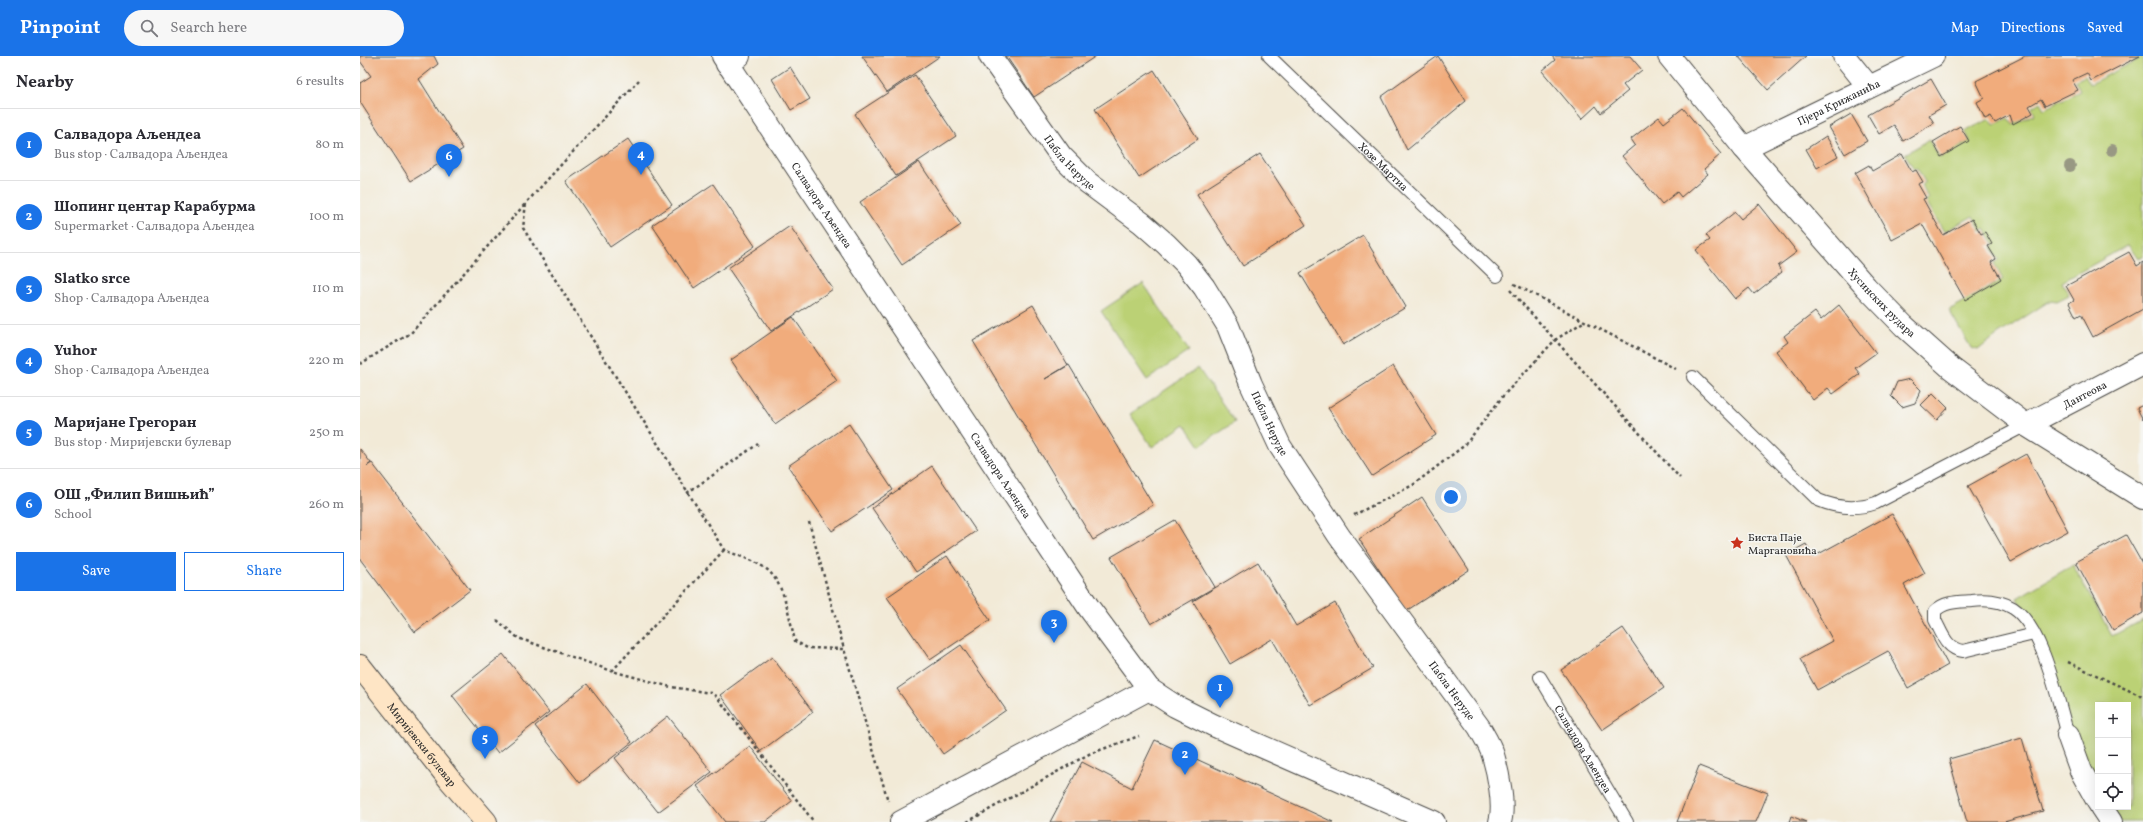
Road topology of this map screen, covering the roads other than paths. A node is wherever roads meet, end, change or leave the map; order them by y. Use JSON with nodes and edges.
{"nodes":[{"id":1,"x":990,"y":56,"type":"edge"},
{"id":2,"x":1269,"y":56,"type":"edge"},
{"id":3,"x":1669,"y":56,"type":"edge"},
{"id":4,"x":1844,"y":56,"type":"edge"},
{"id":5,"x":1933,"y":56,"type":"edge"},
{"id":6,"x":730,"y":59,"type":"edge"},
{"id":7,"x":1869,"y":87,"type":"junction"},
{"id":8,"x":1744,"y":148,"type":"junction"},
{"id":9,"x":1497,"y":276,"type":"road end"},
{"id":10,"x":2143,"y":364,"type":"edge"},
{"id":11,"x":1693,"y":377,"type":"road end"},
{"id":12,"x":2026,"y":425,"type":"junction"},
{"id":13,"x":2143,"y":498,"type":"edge"},
{"id":14,"x":2034,"y":634,"type":"junction"},
{"id":15,"x":360,"y":666,"type":"edge"},
{"id":16,"x":1540,"y":677,"type":"dead end"},
{"id":17,"x":1149,"y":689,"type":"junction"},
{"id":18,"x":2068,"y":735,"type":"joint"},
{"id":19,"x":2095,"y":797,"type":"edge"},
{"id":20,"x":2103,"y":810,"type":"edge"},
{"id":21,"x":896,"y":815,"type":"edge"},
{"id":22,"x":486,"y":822,"type":"edge"},
{"id":23,"x":1434,"y":822,"type":"edge"},
{"id":24,"x":1500,"y":822,"type":"edge"},
{"id":25,"x":1627,"y":822,"type":"edge"},
{"id":26,"x":2111,"y":822,"type":"edge"}],
"edges":[{"from":1,"to":24,"type":"street","name":"Пабла Неруде"},
{"from":2,"to":9,"type":"lane","name":"Хозе Мартиа"},
{"from":3,"to":8,"type":"street","name":"Хусинских рудара"},
{"from":4,"to":7,"type":"street"},
{"from":5,"to":7,"type":"street","name":"Пјера Крижанића"},
{"from":6,"to":17,"type":"street","name":"Салвадора Аљендеа"},
{"from":7,"to":8,"type":"street","name":"Пјера Крижанића"},
{"from":8,"to":12,"type":"street","name":"Хусинских рудара"},
{"from":10,"to":12,"type":"street","name":"Дантеова"},
{"from":11,"to":12,"type":"lane"},
{"from":12,"to":13,"type":"street","name":"Хусинских рудара"},
{"from":14,"to":14,"type":"lane"},
{"from":14,"to":18,"type":"lane"},
{"from":15,"to":22,"type":"main road","name":"Миријевски булевар"},
{"from":16,"to":25,"type":"lane","name":"Салвадора Аљендеа"},
{"from":17,"to":21,"type":"street"},
{"from":17,"to":23,"type":"street","name":"Салвадора Аљендеа"},
{"from":18,"to":19,"type":"street"},
{"from":20,"to":26,"type":"street"}]}
